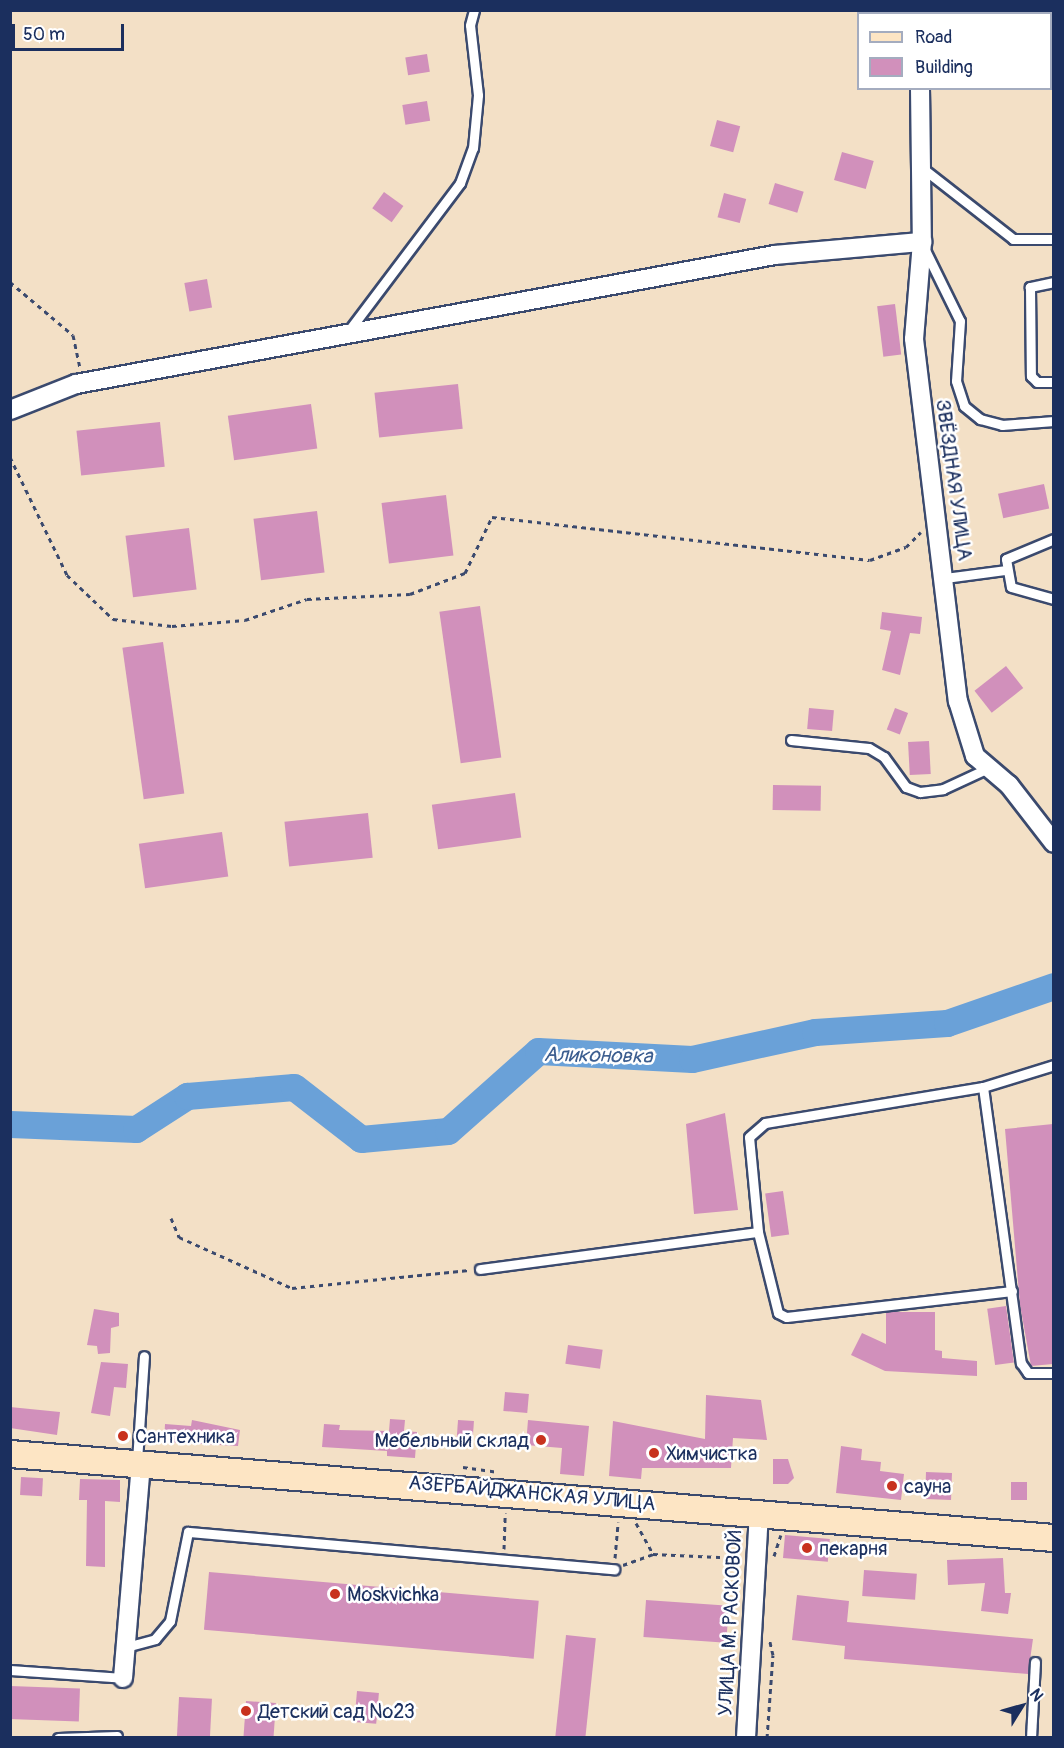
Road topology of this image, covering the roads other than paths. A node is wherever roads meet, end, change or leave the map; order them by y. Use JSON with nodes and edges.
{"nodes":[{"id":1,"x":474,"y":10,"type":"edge"},
{"id":2,"x":920,"y":90,"type":"edge"},
{"id":3,"x":921,"y":167,"type":"junction"},
{"id":4,"x":1053,"y":239,"type":"edge"},
{"id":5,"x":922,"y":242,"type":"junction"},
{"id":6,"x":1053,"y":282,"type":"edge"},
{"id":7,"x":346,"y":335,"type":"junction"},
{"id":8,"x":1053,"y":382,"type":"edge"},
{"id":9,"x":10,"y":410,"type":"edge"},
{"id":10,"x":1053,"y":421,"type":"edge"},
{"id":11,"x":1053,"y":539,"type":"edge"},
{"id":12,"x":1006,"y":570,"type":"junction"},
{"id":13,"x":945,"y":578,"type":"junction"},
{"id":14,"x":1053,"y":599,"type":"edge"},
{"id":15,"x":791,"y":740,"type":"dead end"},
{"id":16,"x":986,"y":769,"type":"junction"},
{"id":17,"x":1053,"y":843,"type":"edge"},
{"id":18,"x":1053,"y":1065,"type":"edge"},
{"id":19,"x":983,"y":1086,"type":"junction"},
{"id":20,"x":758,"y":1232,"type":"junction"},
{"id":21,"x":480,"y":1269,"type":"road end"},
{"id":22,"x":1012,"y":1291,"type":"junction"},
{"id":23,"x":144,"y":1356,"type":"dead end"},
{"id":24,"x":1053,"y":1372,"type":"edge"},
{"id":25,"x":10,"y":1454,"type":"edge"},
{"id":26,"x":139,"y":1463,"type":"junction"},
{"id":27,"x":759,"y":1511,"type":"junction"},
{"id":28,"x":1053,"y":1538,"type":"edge"},
{"id":29,"x":614,"y":1569,"type":"road end"},
{"id":30,"x":126,"y":1647,"type":"junction"},
{"id":31,"x":1035,"y":1662,"type":"dead end"},
{"id":32,"x":10,"y":1670,"type":"edge"},
{"id":33,"x":123,"y":1678,"type":"joint"},
{"id":34,"x":117,"y":1736,"type":"dead end"},
{"id":35,"x":58,"y":1737,"type":"edge"},
{"id":36,"x":746,"y":1737,"type":"edge"},
{"id":37,"x":1031,"y":1737,"type":"edge"}],
"edges":[{"from":1,"to":7,"type":"lane"},
{"from":2,"to":3,"type":"street","name":"ЗВЁЗДНАЯ УЛИЦА"},
{"from":3,"to":4,"type":"lane"},
{"from":3,"to":5,"type":"street","name":"ЗВЁЗДНАЯ УЛИЦА"},
{"from":5,"to":7,"type":"street"},
{"from":5,"to":10,"type":"lane"},
{"from":5,"to":13,"type":"street","name":"ЗВЁЗДНАЯ УЛИЦА"},
{"from":6,"to":8,"type":"lane"},
{"from":7,"to":9,"type":"street"},
{"from":11,"to":12,"type":"lane"},
{"from":12,"to":13,"type":"lane"},
{"from":12,"to":14,"type":"lane"},
{"from":13,"to":16,"type":"street","name":"ЗВЁЗДНАЯ УЛИЦА"},
{"from":15,"to":16,"type":"lane"},
{"from":16,"to":17,"type":"street","name":"ЗВЁЗДНАЯ УЛИЦА"},
{"from":18,"to":19,"type":"lane"},
{"from":19,"to":20,"type":"lane"},
{"from":19,"to":22,"type":"lane"},
{"from":20,"to":21,"type":"lane"},
{"from":20,"to":22,"type":"lane"},
{"from":22,"to":24,"type":"lane"},
{"from":23,"to":26,"type":"lane"},
{"from":25,"to":26,"type":"main road","name":"АЗЕРБАЙДЖАНСКАЯ УЛИЦА"},
{"from":26,"to":27,"type":"main road","name":"АЗЕРБАЙДЖАНСКАЯ УЛИЦА"},
{"from":26,"to":30,"type":"street"},
{"from":27,"to":28,"type":"main road","name":"АЗЕРБАЙДЖАНСКАЯ УЛИЦА"},
{"from":27,"to":36,"type":"street","name":"УЛИЦА М. РАСКОВОЙ"},
{"from":29,"to":30,"type":"lane"},
{"from":30,"to":33,"type":"street"},
{"from":31,"to":37,"type":"lane"},
{"from":32,"to":33,"type":"lane"},
{"from":34,"to":35,"type":"lane"}]}
